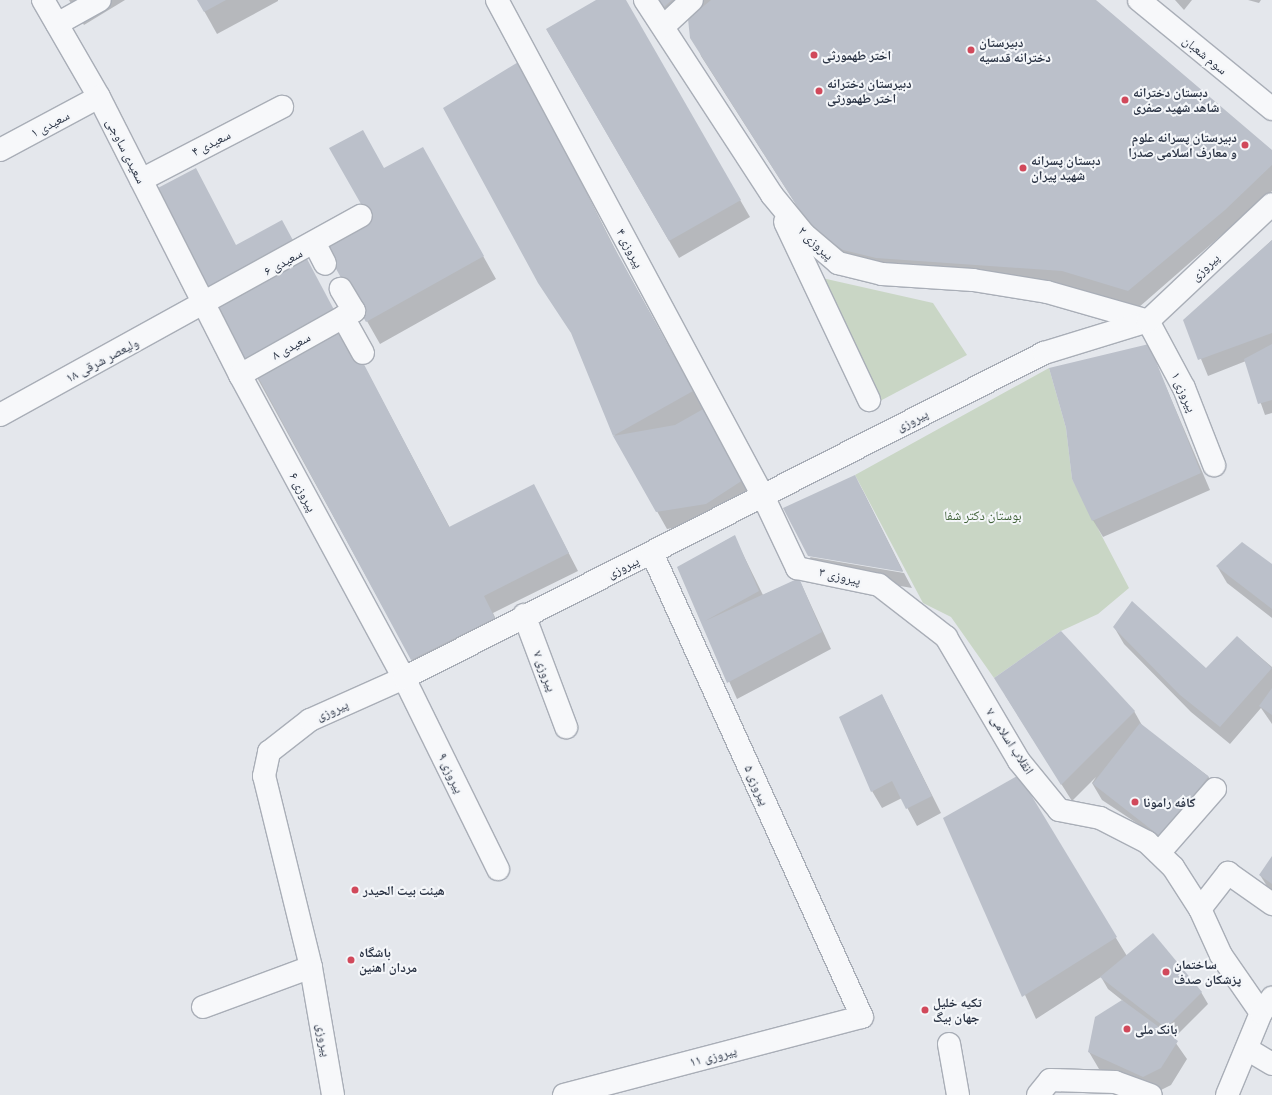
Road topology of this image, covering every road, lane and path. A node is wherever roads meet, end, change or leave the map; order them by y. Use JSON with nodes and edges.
{"nodes":[{"id":1,"x":43,"y":0,"type":"edge"},
{"id":2,"x":100,"y":0,"type":"edge"},
{"id":3,"x":497,"y":0,"type":"edge"},
{"id":4,"x":646,"y":0,"type":"edge"},
{"id":5,"x":692,"y":0,"type":"edge"},
{"id":6,"x":1139,"y":0,"type":"edge"},
{"id":7,"x":56,"y":24,"type":"junction"},
{"id":8,"x":664,"y":26,"type":"junction"},
{"id":9,"x":99,"y":97,"type":"junction"},
{"id":10,"x":282,"y":107,"type":"dead end"},
{"id":11,"x":1272,"y":109,"type":"edge"},
{"id":12,"x":0,"y":150,"type":"edge"},
{"id":13,"x":141,"y":180,"type":"junction"},
{"id":14,"x":772,"y":195,"type":"junction"},
{"id":15,"x":1272,"y":204,"type":"edge"},
{"id":16,"x":361,"y":216,"type":"dead end"},
{"id":17,"x":315,"y":244,"type":"junction"},
{"id":18,"x":325,"y":264,"type":"dead end"},
{"id":19,"x":341,"y":289,"type":"dead end"},
{"id":20,"x":204,"y":305,"type":"junction"},
{"id":21,"x":343,"y":317,"type":"junction"},
{"id":22,"x":1148,"y":322,"type":"junction"},
{"id":23,"x":363,"y":353,"type":"dead end"},
{"id":24,"x":240,"y":375,"type":"junction"},
{"id":25,"x":869,"y":400,"type":"dead end"},
{"id":26,"x":0,"y":415,"type":"edge"},
{"id":27,"x":1214,"y":465,"type":"dead end"},
{"id":28,"x":763,"y":496,"type":"junction"},
{"id":29,"x":652,"y":553,"type":"junction"},
{"id":30,"x":524,"y":616,"type":"junction"},
{"id":31,"x":946,"y":637,"type":"joint"},
{"id":32,"x":404,"y":678,"type":"junction"},
{"id":33,"x":566,"y":727,"type":"dead end"},
{"id":34,"x":1215,"y":789,"type":"dead end"},
{"id":35,"x":1159,"y":853,"type":"junction"},
{"id":36,"x":498,"y":869,"type":"dead end"},
{"id":37,"x":1272,"y":904,"type":"edge"},
{"id":38,"x":1200,"y":909,"type":"junction"},
{"id":39,"x":312,"y":967,"type":"junction"},
{"id":40,"x":1267,"y":1006,"type":"edge"},
{"id":41,"x":203,"y":1007,"type":"dead end"},
{"id":42,"x":862,"y":1017,"type":"joint"},
{"id":43,"x":949,"y":1044,"type":"dead end"},
{"id":44,"x":1247,"y":1049,"type":"junction"},
{"id":45,"x":1272,"y":1064,"type":"edge"},
{"id":46,"x":333,"y":1095,"type":"edge"},
{"id":47,"x":564,"y":1095,"type":"edge"},
{"id":48,"x":958,"y":1095,"type":"edge"},
{"id":49,"x":1038,"y":1095,"type":"edge"},
{"id":50,"x":1152,"y":1095,"type":"edge"},
{"id":51,"x":1228,"y":1095,"type":"edge"}],
"edges":[{"from":1,"to":7,"type":"street","name":"سعیدی ساوجی"},
{"from":2,"to":7,"type":"street"},
{"from":3,"to":28,"type":"street","name":"پیروزی ۴"},
{"from":4,"to":8,"type":"street","name":"پیروزی ۲"},
{"from":5,"to":8,"type":"street"},
{"from":6,"to":11,"type":"street","name":"سوم شعبان"},
{"from":7,"to":9,"type":"street","name":"سعیدی ساوجی"},
{"from":8,"to":14,"type":"street","name":"پیروزی ۲"},
{"from":9,"to":12,"type":"street","name":"سعیدی ۱"},
{"from":9,"to":13,"type":"street","name":"سعیدی ساوجی"},
{"from":10,"to":13,"type":"street","name":"سعیدی ۴"},
{"from":13,"to":20,"type":"street","name":"سعیدی ساوجی"},
{"from":14,"to":22,"type":"street","name":"پیروزی ۲"},
{"from":14,"to":25,"type":"street"},
{"from":15,"to":22,"type":"street","name":"پیروزی"},
{"from":16,"to":17,"type":"street","name":"سعیدی ۶"},
{"from":17,"to":18,"type":"street"},
{"from":17,"to":20,"type":"street","name":"سعیدی ۶"},
{"from":19,"to":21,"type":"street"},
{"from":20,"to":24,"type":"street","name":"پیروزی ۶"},
{"from":20,"to":26,"type":"street","name":"ولیعصر شرقی ۱۸"},
{"from":21,"to":23,"type":"street"},
{"from":21,"to":24,"type":"street","name":"سعیدی ۸"},
{"from":22,"to":27,"type":"street","name":"پیروزی ۱"},
{"from":22,"to":28,"type":"street","name":"پیروزی"},
{"from":24,"to":32,"type":"street","name":"پیروزی ۶"},
{"from":28,"to":29,"type":"street","name":"پیروزی"},
{"from":28,"to":31,"type":"street","name":"پیروزی ۳"},
{"from":29,"to":30,"type":"street","name":"پیروزی"},
{"from":29,"to":42,"type":"street","name":"پیروزی ۵"},
{"from":30,"to":32,"type":"street","name":"پیروزی"},
{"from":30,"to":33,"type":"street","name":"پیروزی ۷"},
{"from":31,"to":35,"type":"street","name":"انقلاب اسلامی ۷"},
{"from":32,"to":36,"type":"street","name":"پیروزی ۹"},
{"from":32,"to":39,"type":"street","name":"پیروزی"},
{"from":34,"to":35,"type":"street"},
{"from":35,"to":38,"type":"street","name":"انقلاب اسلامی ۷"},
{"from":37,"to":38,"type":"street"},
{"from":38,"to":40,"type":"street","name":"انقلاب اسلامی ۷"},
{"from":39,"to":41,"type":"street"},
{"from":39,"to":46,"type":"street","name":"پیروزی"},
{"from":40,"to":44,"type":"street"},
{"from":42,"to":47,"type":"street","name":"پیروزی ۱۱"},
{"from":43,"to":48,"type":"street"},
{"from":44,"to":45,"type":"street"},
{"from":44,"to":51,"type":"street"},
{"from":49,"to":50,"type":"street"}]}
